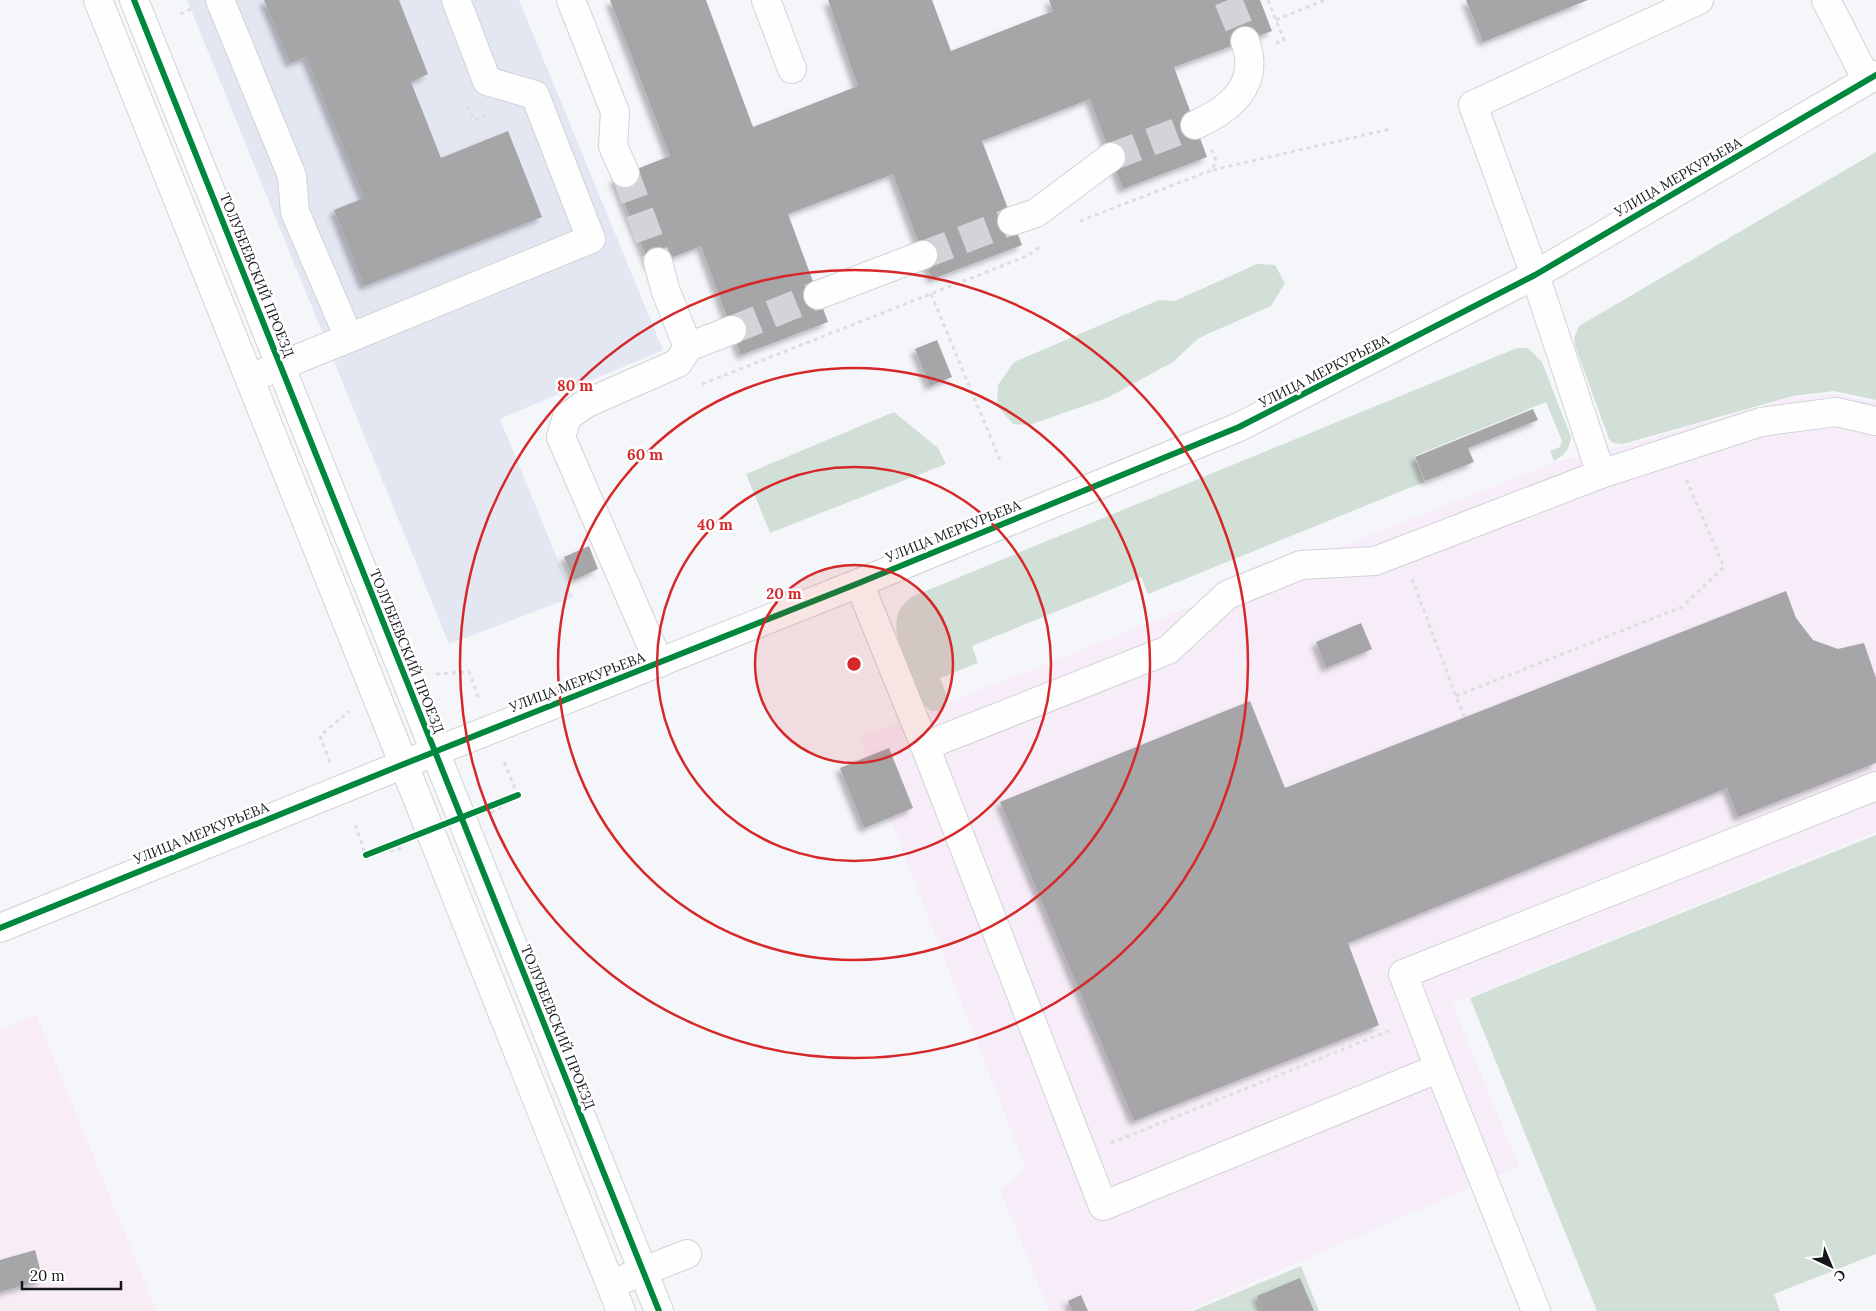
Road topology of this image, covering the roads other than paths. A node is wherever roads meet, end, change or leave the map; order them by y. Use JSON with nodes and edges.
{"nodes":[{"id":1,"x":98,"y":0,"type":"edge"},
{"id":2,"x":134,"y":0,"type":"edge"},
{"id":3,"x":220,"y":0,"type":"edge"},
{"id":4,"x":456,"y":0,"type":"edge"},
{"id":5,"x":571,"y":0,"type":"edge"},
{"id":6,"x":766,"y":0,"type":"edge"},
{"id":7,"x":1699,"y":0,"type":"edge"},
{"id":8,"x":1826,"y":0,"type":"edge"},
{"id":9,"x":1246,"y":41,"type":"tunnel mouth"},
{"id":10,"x":792,"y":69,"type":"dead end"},
{"id":11,"x":1871,"y":78,"type":"edge"},
{"id":12,"x":1199,"y":123,"type":"tunnel mouth"},
{"id":13,"x":1111,"y":157,"type":"tunnel mouth"},
{"id":14,"x":625,"y":173,"type":"tunnel mouth"},
{"id":15,"x":1012,"y":221,"type":"tunnel mouth"},
{"id":16,"x":923,"y":255,"type":"tunnel mouth"},
{"id":17,"x":658,"y":262,"type":"tunnel mouth"},
{"id":18,"x":1535,"y":275,"type":"junction"},
{"id":19,"x":818,"y":295,"type":"tunnel mouth"},
{"id":20,"x":732,"y":330,"type":"tunnel mouth"},
{"id":21,"x":349,"y":338,"type":"junction"},
{"id":22,"x":688,"y":347,"type":"junction"},
{"id":23,"x":280,"y":366,"type":"junction"},
{"id":24,"x":251,"y":378,"type":"junction"},
{"id":25,"x":1876,"y":421,"type":"edge"},
{"id":26,"x":1601,"y":474,"type":"junction"},
{"id":27,"x":859,"y":583,"type":"junction"},
{"id":28,"x":660,"y":663,"type":"junction"},
{"id":29,"x":925,"y":746,"type":"junction"},
{"id":30,"x":434,"y":752,"type":"junction"},
{"id":31,"x":404,"y":764,"type":"junction"},
{"id":32,"x":1876,"y":786,"type":"edge"},
{"id":33,"x":0,"y":928,"type":"edge"},
{"id":34,"x":1439,"y":1068,"type":"junction"},
{"id":35,"x":687,"y":1254,"type":"dead end"},
{"id":36,"x":643,"y":1271,"type":"junction"},
{"id":37,"x":611,"y":1284,"type":"junction"},
{"id":38,"x":622,"y":1311,"type":"edge"},
{"id":39,"x":659,"y":1311,"type":"edge"},
{"id":40,"x":1536,"y":1311,"type":"edge"}],
"edges":[{"from":1,"to":24,"type":"street"},
{"from":2,"to":23,"type":"street","name":"ТОЛУБЕЕВСКИЙ ПРОЕЗД"},
{"from":3,"to":21,"type":"street"},
{"from":4,"to":21,"type":"street"},
{"from":5,"to":14,"type":"street"},
{"from":6,"to":10,"type":"street"},
{"from":7,"to":18,"type":"street"},
{"from":8,"to":11,"type":"street"},
{"from":9,"to":12,"type":"street"},
{"from":11,"to":18,"type":"street","name":"УЛИЦА МЕРКУРЬЕВА"},
{"from":13,"to":15,"type":"street"},
{"from":16,"to":19,"type":"street"},
{"from":17,"to":22,"type":"street"},
{"from":18,"to":26,"type":"street"},
{"from":18,"to":27,"type":"street","name":"УЛИЦА МЕРКУРЬЕВА"},
{"from":20,"to":22,"type":"street"},
{"from":21,"to":23,"type":"street"},
{"from":22,"to":28,"type":"street"},
{"from":23,"to":24,"type":"street"},
{"from":23,"to":30,"type":"street","name":"ТОЛУБЕЕВСКИЙ ПРОЕЗД"},
{"from":24,"to":31,"type":"street"},
{"from":25,"to":26,"type":"street"},
{"from":26,"to":29,"type":"street"},
{"from":27,"to":28,"type":"street","name":"УЛИЦА МЕРКУРЬЕВА"},
{"from":27,"to":29,"type":"street"},
{"from":28,"to":30,"type":"street","name":"УЛИЦА МЕРКУРЬЕВА"},
{"from":29,"to":34,"type":"street"},
{"from":30,"to":31,"type":"street","name":"УЛИЦА МЕРКУРЬЕВА"},
{"from":30,"to":36,"type":"street","name":"ТОЛУБЕЕВСКИЙ ПРОЕЗД"},
{"from":31,"to":33,"type":"street","name":"УЛИЦА МЕРКУРЬЕВА"},
{"from":31,"to":37,"type":"street"},
{"from":32,"to":34,"type":"street"},
{"from":34,"to":40,"type":"street"},
{"from":35,"to":36,"type":"street"},
{"from":36,"to":37,"type":"street"},
{"from":36,"to":39,"type":"street","name":"ТОЛУБЕЕВСКИЙ ПРОЕЗД"},
{"from":37,"to":38,"type":"street"}]}
